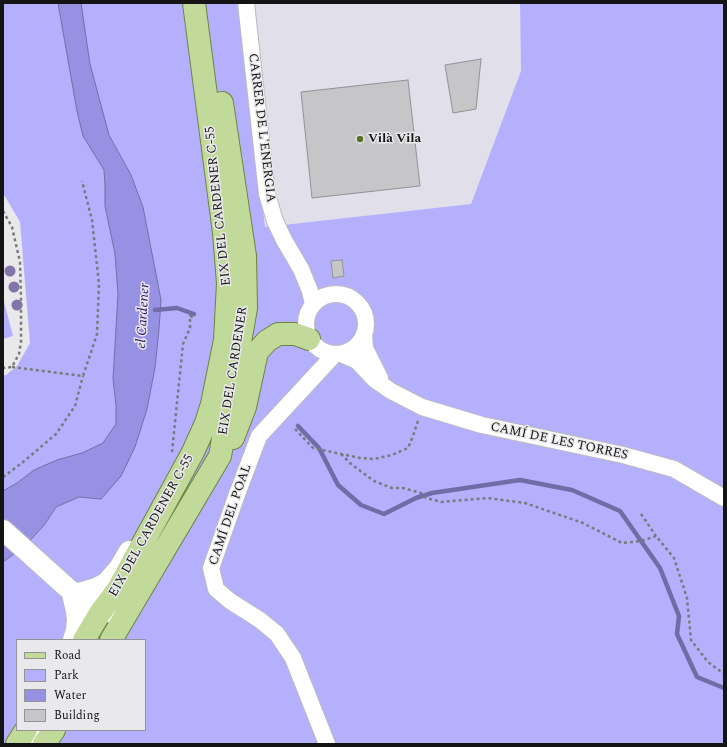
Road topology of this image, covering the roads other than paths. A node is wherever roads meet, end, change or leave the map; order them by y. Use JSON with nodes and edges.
{"nodes":[{"id":1,"x":194,"y":3,"type":"edge"},
{"id":2,"x":207,"y":3,"type":"edge"},
{"id":3,"x":246,"y":3,"type":"edge"},
{"id":4,"x":301,"y":269,"type":"junction"},
{"id":5,"x":334,"y":294,"type":"junction"},
{"id":6,"x":313,"y":304,"type":"junction"},
{"id":7,"x":364,"y":334,"type":"junction"},
{"id":8,"x":313,"y":344,"type":"junction"},
{"id":9,"x":338,"y":354,"type":"junction"},
{"id":10,"x":309,"y":384,"type":"junction"},
{"id":11,"x":391,"y":391,"type":"junction"},
{"id":12,"x":220,"y":456,"type":"junction"},
{"id":13,"x":724,"y":498,"type":"edge"},
{"id":14,"x":190,"y":505,"type":"junction"},
{"id":15,"x":156,"y":519,"type":"junction"},
{"id":16,"x":3,"y":530,"type":"edge"},
{"id":17,"x":71,"y":592,"type":"junction"},
{"id":18,"x":100,"y":614,"type":"junction"},
{"id":19,"x":73,"y":639,"type":"edge"},
{"id":20,"x":85,"y":639,"type":"edge"},
{"id":21,"x":97,"y":639,"type":"edge"},
{"id":22,"x":112,"y":639,"type":"edge"},
{"id":23,"x":25,"y":731,"type":"edge"},
{"id":24,"x":38,"y":731,"type":"edge"},
{"id":25,"x":53,"y":731,"type":"edge"},
{"id":26,"x":18,"y":744,"type":"edge"},
{"id":27,"x":30,"y":744,"type":"edge"},
{"id":28,"x":44,"y":744,"type":"edge"},
{"id":29,"x":328,"y":744,"type":"edge"}],
"edges":[{"from":1,"to":15,"type":"main road","name":"EIX DEL CARDENER C-55"},
{"from":2,"to":12,"type":"main road","name":"EIX DEL CARDENER"},
{"from":3,"to":4,"type":"street","name":"CARRER DE L'ENERGIA"},
{"from":4,"to":5,"type":"street"},
{"from":4,"to":6,"type":"street"},
{"from":5,"to":6,"type":"street"},
{"from":5,"to":7,"type":"street"},
{"from":6,"to":8,"type":"street"},
{"from":7,"to":9,"type":"street"},
{"from":7,"to":11,"type":"street"},
{"from":8,"to":9,"type":"street"},
{"from":8,"to":10,"type":"street"},
{"from":8,"to":12,"type":"main road"},
{"from":9,"to":10,"type":"street","name":"CAMÍ DEL POAL"},
{"from":9,"to":11,"type":"street","name":"CAMÍ DE LES TORRES"},
{"from":10,"to":29,"type":"street","name":"CAMÍ DEL POAL"},
{"from":11,"to":13,"type":"street","name":"CAMÍ DE LES TORRES"},
{"from":12,"to":14,"type":"main road","name":"EIX DEL CARDENER"},
{"from":14,"to":18,"type":"street"},
{"from":14,"to":22,"type":"main road","name":"EIX DEL CARDENER"},
{"from":15,"to":17,"type":"street"},
{"from":15,"to":18,"type":"main road","name":"EIX DEL CARDENER C-55"},
{"from":16,"to":17,"type":"street"},
{"from":17,"to":18,"type":"street"},
{"from":17,"to":19,"type":"street"},
{"from":18,"to":20,"type":"main road","name":"EIX DEL CARDENER C-55"},
{"from":18,"to":21,"type":"street"},
{"from":23,"to":26,"type":"main road"},
{"from":24,"to":27,"type":"street"},
{"from":25,"to":28,"type":"main road"}]}
